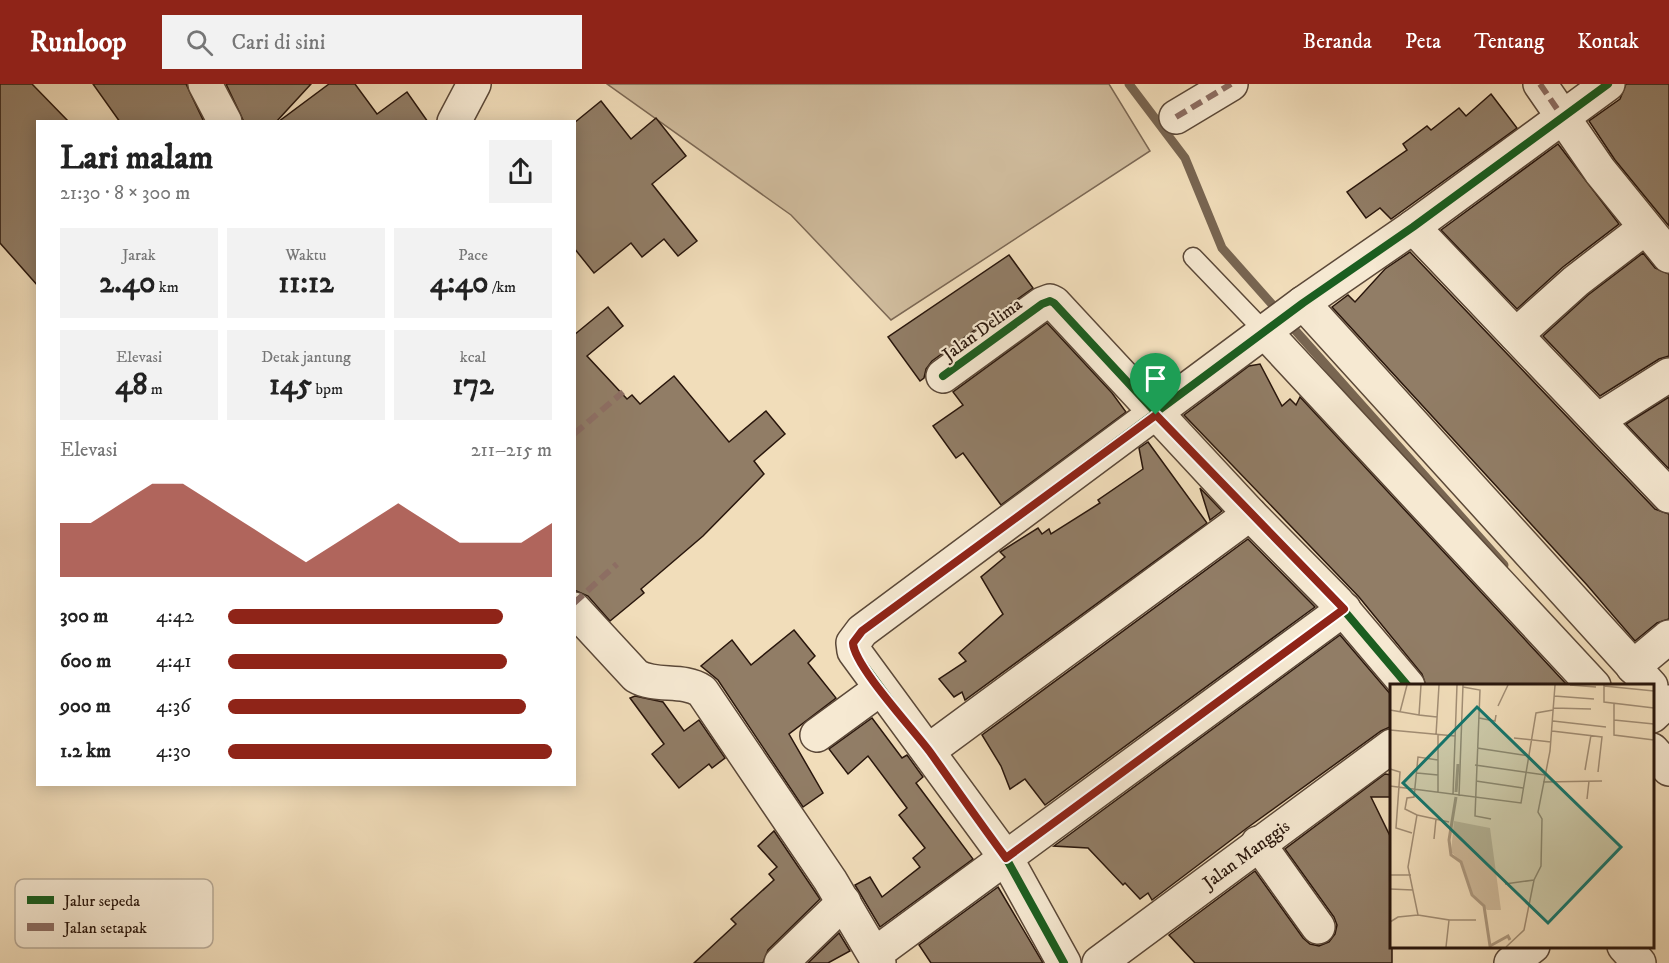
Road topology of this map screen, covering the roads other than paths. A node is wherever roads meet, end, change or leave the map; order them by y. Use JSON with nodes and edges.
{"nodes":[{"id":1,"x":205,"y":84,"type":"edge"},
{"id":2,"x":474,"y":84,"type":"edge"},
{"id":3,"x":1231,"y":84,"type":"edge"},
{"id":4,"x":1540,"y":84,"type":"edge"},
{"id":5,"x":1608,"y":84,"type":"edge"},
{"id":6,"x":1562,"y":116,"type":"junction"},
{"id":7,"x":1176,"y":117,"type":"dead end"},
{"id":8,"x":224,"y":120,"type":"edge"},
{"id":9,"x":455,"y":120,"type":"edge"},
{"id":10,"x":1413,"y":227,"type":"junction"},
{"id":11,"x":1645,"y":228,"type":"junction"},
{"id":12,"x":1669,"y":256,"type":"edge"},
{"id":13,"x":1193,"y":257,"type":"dead end"},
{"id":14,"x":1299,"y":306,"type":"junction"},
{"id":15,"x":1266,"y":330,"type":"junction"},
{"id":16,"x":1516,"y":335,"type":"junction"},
{"id":17,"x":1669,"y":375,"type":"edge"},
{"id":18,"x":944,"y":376,"type":"dead end"},
{"id":19,"x":1156,"y":415,"type":"junction"},
{"id":20,"x":1598,"y":420,"type":"junction"},
{"id":21,"x":1669,"y":496,"type":"edge"},
{"id":22,"x":1250,"y":514,"type":"junction"},
{"id":23,"x":1344,"y":609,"type":"junction"},
{"id":24,"x":576,"y":611,"type":"edge"},
{"id":25,"x":1669,"y":637,"type":"edge"},
{"id":26,"x":1406,"y":684,"type":"edge"},
{"id":27,"x":1592,"y":684,"type":"edge"},
{"id":28,"x":1644,"y":684,"type":"edge"},
{"id":29,"x":880,"y":689,"type":"junction"},
{"id":30,"x":1655,"y":696,"type":"edge"},
{"id":31,"x":817,"y":735,"type":"dead end"},
{"id":32,"x":1390,"y":747,"type":"edge"},
{"id":33,"x":928,"y":751,"type":"junction"},
{"id":34,"x":1654,"y":751,"type":"edge"},
{"id":35,"x":1669,"y":769,"type":"edge"},
{"id":36,"x":1258,"y":843,"type":"junction"},
{"id":37,"x":1006,"y":858,"type":"junction"},
{"id":38,"x":844,"y":902,"type":"junction"},
{"id":39,"x":1318,"y":927,"type":"dead end"},
{"id":40,"x":1530,"y":948,"type":"edge"},
{"id":41,"x":1626,"y":948,"type":"edge"},
{"id":42,"x":877,"y":958,"type":"edge"},
{"id":43,"x":781,"y":963,"type":"edge"},
{"id":44,"x":1064,"y":963,"type":"edge"},
{"id":45,"x":1100,"y":963,"type":"edge"},
{"id":46,"x":1511,"y":963,"type":"edge"},
{"id":47,"x":1639,"y":963,"type":"edge"}],
"edges":[{"from":1,"to":8,"type":"street"},
{"from":2,"to":9,"type":"street"},
{"from":3,"to":7,"type":"street"},
{"from":4,"to":6,"type":"street"},
{"from":5,"to":6,"type":"street"},
{"from":6,"to":10,"type":"street"},
{"from":6,"to":11,"type":"street"},
{"from":10,"to":14,"type":"street"},
{"from":10,"to":16,"type":"street"},
{"from":11,"to":12,"type":"street"},
{"from":11,"to":16,"type":"street"},
{"from":13,"to":15,"type":"lane"},
{"from":14,"to":15,"type":"street"},
{"from":14,"to":28,"type":"street"},
{"from":15,"to":19,"type":"street"},
{"from":15,"to":27,"type":"street"},
{"from":16,"to":20,"type":"street"},
{"from":17,"to":20,"type":"street"},
{"from":18,"to":19,"type":"street","name":"Jalan Delima"},
{"from":19,"to":22,"type":"street","name":"Jalan Delima"},
{"from":19,"to":29,"type":"street"},
{"from":20,"to":21,"type":"street"},
{"from":22,"to":23,"type":"street","name":"Jalan Delima"},
{"from":22,"to":33,"type":"street"},
{"from":23,"to":26,"type":"street","name":"Jalan Delima"},
{"from":23,"to":37,"type":"street"},
{"from":24,"to":38,"type":"street"},
{"from":25,"to":30,"type":"street"},
{"from":29,"to":31,"type":"street"},
{"from":29,"to":33,"type":"street"},
{"from":32,"to":36,"type":"street","name":"Jalan Manggis"},
{"from":33,"to":37,"type":"street"},
{"from":34,"to":35,"type":"street"},
{"from":36,"to":39,"type":"street"},
{"from":36,"to":45,"type":"street","name":"Jalan Manggis"},
{"from":37,"to":42,"type":"street"},
{"from":37,"to":44,"type":"street"},
{"from":38,"to":42,"type":"street"},
{"from":38,"to":43,"type":"street"},
{"from":40,"to":46,"type":"street"},
{"from":41,"to":47,"type":"street"}]}
